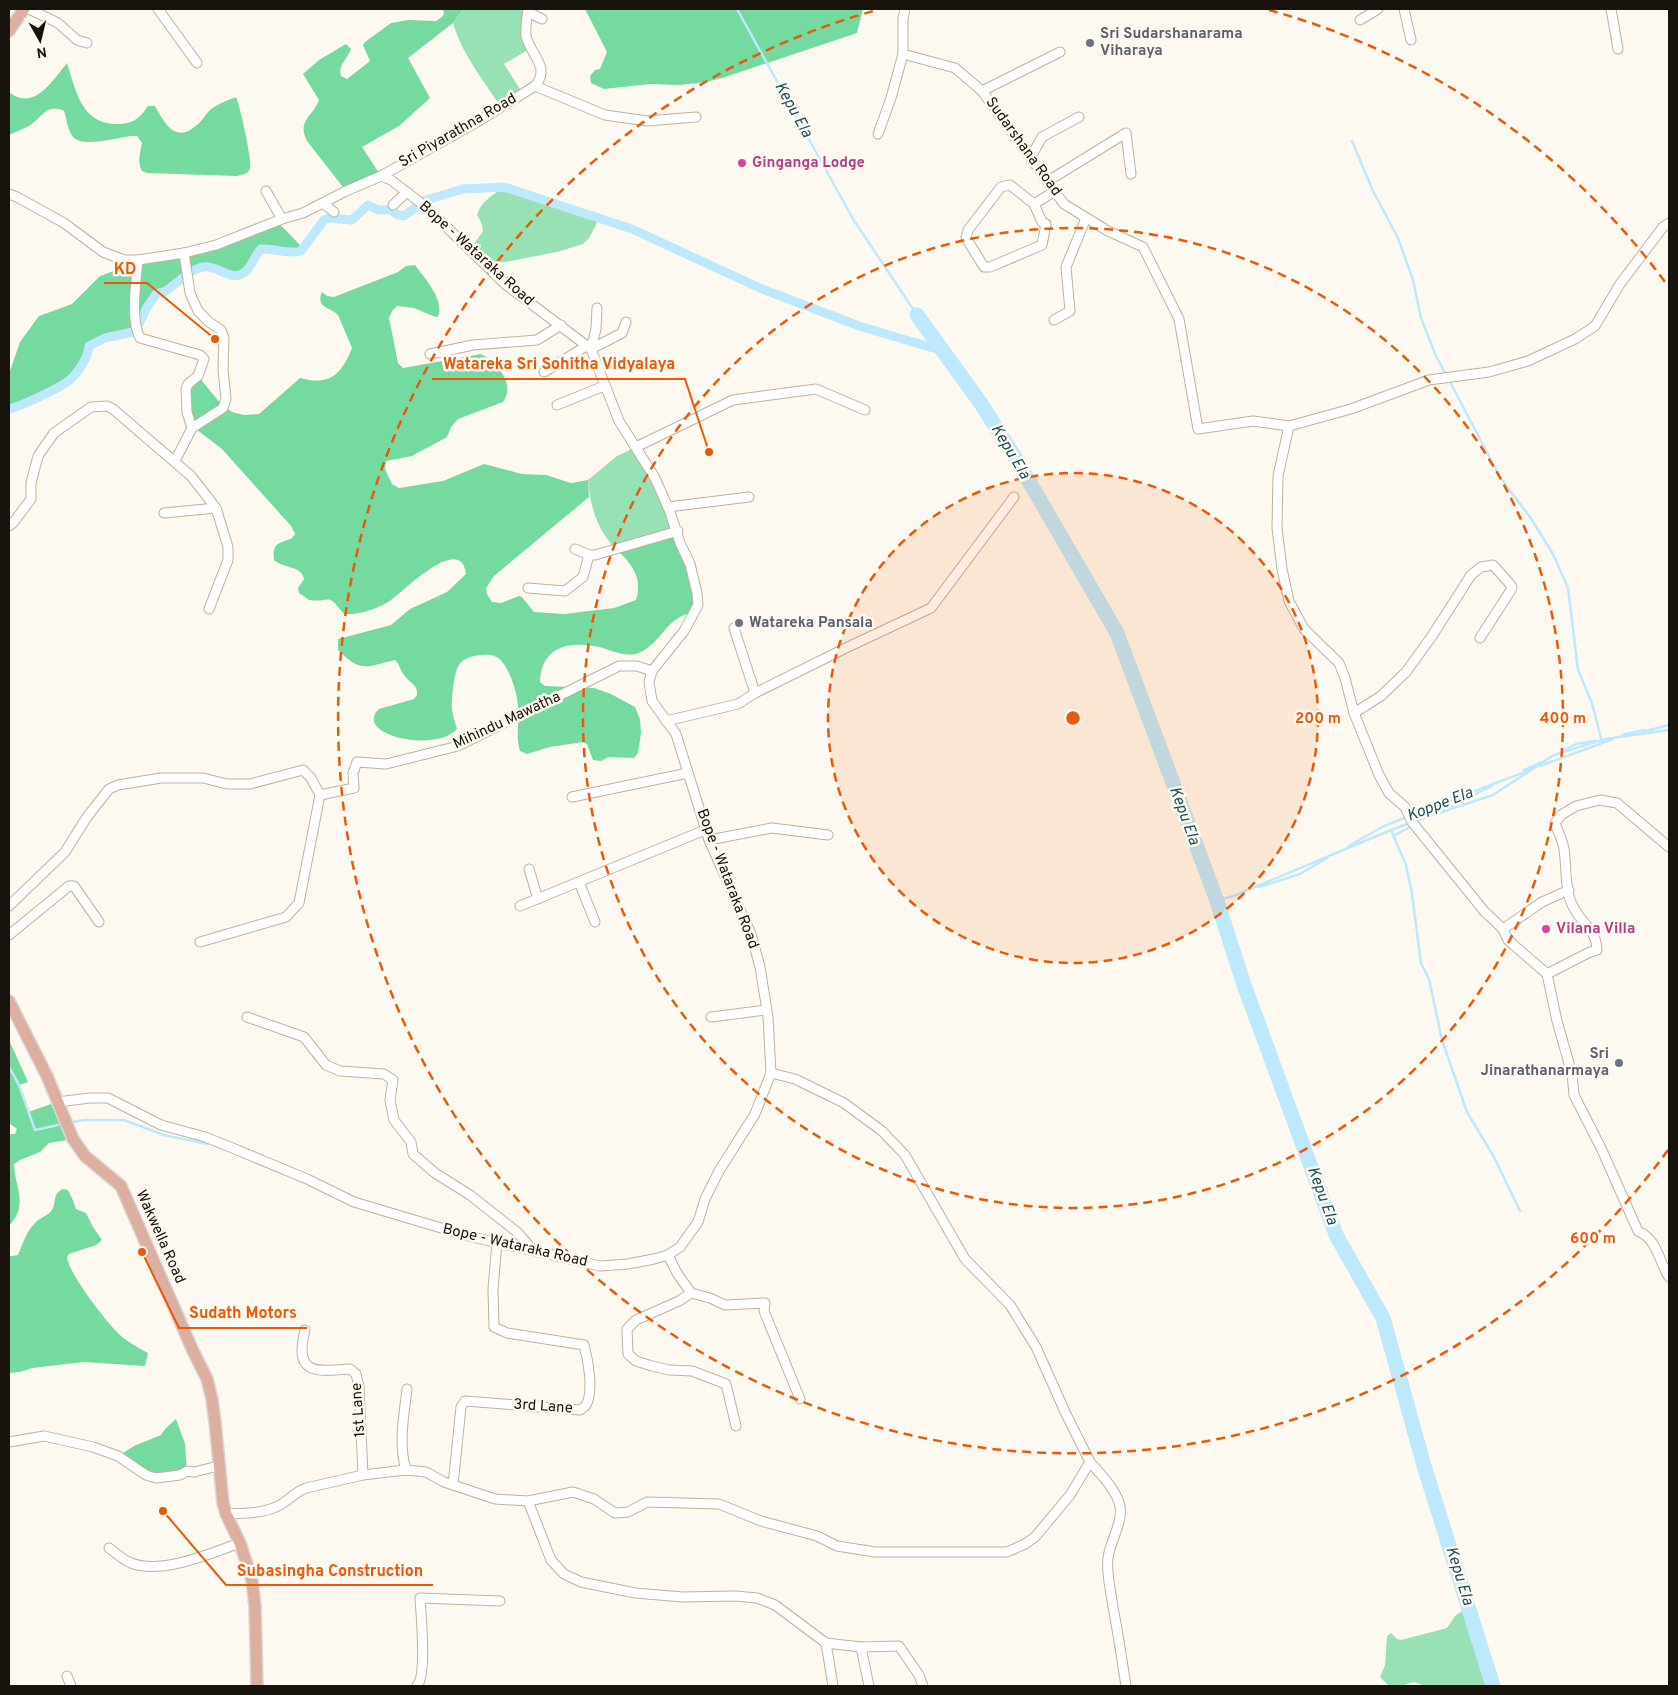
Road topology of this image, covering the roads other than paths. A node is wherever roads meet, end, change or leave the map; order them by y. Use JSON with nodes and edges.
{"nodes":[{"id":1,"x":24,"y":9,"type":"edge"},
{"id":2,"x":29,"y":9,"type":"edge"},
{"id":3,"x":158,"y":9,"type":"edge"},
{"id":4,"x":905,"y":9,"type":"edge"},
{"id":5,"x":1378,"y":9,"type":"edge"},
{"id":6,"x":1404,"y":9,"type":"edge"},
{"id":7,"x":1611,"y":9,"type":"edge"},
{"id":8,"x":528,"y":10,"type":"edge"},
{"id":9,"x":542,"y":19,"type":"dead end"},
{"id":10,"x":1360,"y":20,"type":"dead end"},
{"id":11,"x":9,"y":31,"type":"edge"},
{"id":12,"x":1411,"y":40,"type":"dead end"},
{"id":13,"x":87,"y":43,"type":"dead end"},
{"id":14,"x":1618,"y":49,"type":"dead end"},
{"id":15,"x":1060,"y":52,"type":"dead end"},
{"id":16,"x":903,"y":54,"type":"junction"},
{"id":17,"x":197,"y":63,"type":"dead end"},
{"id":18,"x":535,"y":86,"type":"junction"},
{"id":19,"x":982,"y":91,"type":"junction"},
{"id":20,"x":696,"y":117,"type":"dead end"},
{"id":21,"x":1079,"y":117,"type":"dead end"},
{"id":22,"x":878,"y":134,"type":"dead end"},
{"id":23,"x":1031,"y":157,"type":"junction"},
{"id":24,"x":1131,"y":174,"type":"dead end"},
{"id":25,"x":381,"y":176,"type":"junction"},
{"id":26,"x":1048,"y":181,"type":"junction"},
{"id":27,"x":266,"y":191,"type":"dead end"},
{"id":28,"x":1054,"y":191,"type":"junction"},
{"id":29,"x":407,"y":192,"type":"junction"},
{"id":30,"x":9,"y":194,"type":"edge"},
{"id":31,"x":324,"y":204,"type":"junction"},
{"id":32,"x":1034,"y":204,"type":"junction"},
{"id":33,"x":392,"y":205,"type":"dead end"},
{"id":34,"x":334,"y":212,"type":"dead end"},
{"id":35,"x":1086,"y":218,"type":"junction"},
{"id":36,"x":282,"y":219,"type":"junction"},
{"id":37,"x":1669,"y":223,"type":"edge"},
{"id":38,"x":184,"y":253,"type":"junction"},
{"id":39,"x":138,"y":260,"type":"junction"},
{"id":40,"x":596,"y":308,"type":"dead end"},
{"id":41,"x":1054,"y":320,"type":"dead end"},
{"id":42,"x":626,"y":322,"type":"dead end"},
{"id":43,"x":561,"y":325,"type":"junction"},
{"id":44,"x":590,"y":347,"type":"junction"},
{"id":45,"x":430,"y":354,"type":"dead end"},
{"id":46,"x":544,"y":372,"type":"dead end"},
{"id":47,"x":604,"y":386,"type":"junction"},
{"id":48,"x":557,"y":405,"type":"dead end"},
{"id":49,"x":865,"y":410,"type":"dead end"},
{"id":50,"x":1289,"y":426,"type":"junction"},
{"id":51,"x":192,"y":428,"type":"junction"},
{"id":52,"x":636,"y":447,"type":"junction"},
{"id":53,"x":175,"y":461,"type":"junction"},
{"id":54,"x":749,"y":497,"type":"dead end"},
{"id":55,"x":1014,"y":497,"type":"dead end"},
{"id":56,"x":668,"y":507,"type":"junction"},
{"id":57,"x":216,"y":508,"type":"junction"},
{"id":58,"x":164,"y":513,"type":"dead end"},
{"id":59,"x":9,"y":526,"type":"edge"},
{"id":60,"x":678,"y":531,"type":"junction"},
{"id":61,"x":575,"y":549,"type":"dead end"},
{"id":62,"x":590,"y":555,"type":"junction"},
{"id":63,"x":528,"y":588,"type":"dead end"},
{"id":64,"x":209,"y":609,"type":"dead end"},
{"id":65,"x":734,"y":628,"type":"dead end"},
{"id":66,"x":1480,"y":638,"type":"dead end"},
{"id":67,"x":652,"y":671,"type":"junction"},
{"id":68,"x":755,"y":693,"type":"junction"},
{"id":69,"x":1354,"y":713,"type":"junction"},
{"id":70,"x":666,"y":721,"type":"junction"},
{"id":71,"x":688,"y":773,"type":"junction"},
{"id":72,"x":320,"y":795,"type":"junction"},
{"id":73,"x":572,"y":797,"type":"dead end"},
{"id":74,"x":705,"y":830,"type":"junction"},
{"id":75,"x":828,"y":835,"type":"dead end"},
{"id":76,"x":709,"y":840,"type":"junction"},
{"id":77,"x":1669,"y":847,"type":"edge"},
{"id":78,"x":529,"y":868,"type":"dead end"},
{"id":79,"x":579,"y":882,"type":"junction"},
{"id":80,"x":1569,"y":890,"type":"junction"},
{"id":81,"x":538,"y":899,"type":"junction"},
{"id":82,"x":10,"y":902,"type":"edge"},
{"id":83,"x":520,"y":906,"type":"dead end"},
{"id":84,"x":99,"y":922,"type":"dead end"},
{"id":85,"x":596,"y":922,"type":"dead end"},
{"id":86,"x":1503,"y":929,"type":"junction"},
{"id":87,"x":9,"y":935,"type":"edge"},
{"id":88,"x":200,"y":942,"type":"dead end"},
{"id":89,"x":1547,"y":974,"type":"junction"},
{"id":90,"x":9,"y":1001,"type":"edge"},
{"id":91,"x":766,"y":1010,"type":"junction"},
{"id":92,"x":247,"y":1016,"type":"dead end"},
{"id":93,"x":711,"y":1016,"type":"dead end"},
{"id":94,"x":771,"y":1073,"type":"junction"},
{"id":95,"x":57,"y":1102,"type":"junction"},
{"id":96,"x":497,"y":1242,"type":"junction"},
{"id":97,"x":532,"y":1249,"type":"junction"},
{"id":98,"x":668,"y":1255,"type":"junction"},
{"id":99,"x":1669,"y":1277,"type":"edge"},
{"id":100,"x":691,"y":1293,"type":"junction"},
{"id":101,"x":305,"y":1330,"type":"dead end"},
{"id":102,"x":407,"y":1389,"type":"dead end"},
{"id":103,"x":800,"y":1398,"type":"dead end"},
{"id":104,"x":736,"y":1426,"type":"dead end"},
{"id":105,"x":9,"y":1442,"type":"edge"},
{"id":106,"x":1090,"y":1462,"type":"junction"},
{"id":107,"x":218,"y":1466,"type":"junction"},
{"id":108,"x":406,"y":1470,"type":"junction"},
{"id":109,"x":363,"y":1475,"type":"junction"},
{"id":110,"x":453,"y":1484,"type":"junction"},
{"id":111,"x":528,"y":1500,"type":"junction"},
{"id":112,"x":226,"y":1514,"type":"junction"},
{"id":113,"x":240,"y":1543,"type":"junction"},
{"id":114,"x":108,"y":1548,"type":"dead end"},
{"id":115,"x":500,"y":1601,"type":"dead end"},
{"id":116,"x":826,"y":1643,"type":"junction"},
{"id":117,"x":861,"y":1647,"type":"junction"},
{"id":118,"x":67,"y":1676,"type":"dead end"},
{"id":119,"x":70,"y":1686,"type":"edge"},
{"id":120,"x":257,"y":1686,"type":"edge"},
{"id":121,"x":417,"y":1686,"type":"edge"},
{"id":122,"x":833,"y":1686,"type":"edge"},
{"id":123,"x":869,"y":1686,"type":"edge"},
{"id":124,"x":922,"y":1686,"type":"edge"},
{"id":125,"x":1126,"y":1686,"type":"edge"}],
"edges":[{"from":1,"to":11,"type":"main road"},
{"from":2,"to":13,"type":"street"},
{"from":3,"to":17,"type":"street"},
{"from":4,"to":16,"type":"street"},
{"from":5,"to":10,"type":"street"},
{"from":6,"to":12,"type":"street"},
{"from":7,"to":14,"type":"street"},
{"from":8,"to":9,"type":"street"},
{"from":8,"to":18,"type":"street"},
{"from":15,"to":19,"type":"street"},
{"from":16,"to":19,"type":"street","name":"Sudarshana Road"},
{"from":16,"to":22,"type":"street"},
{"from":18,"to":20,"type":"street"},
{"from":18,"to":25,"type":"street","name":"Sri Piyarathna Road"},
{"from":19,"to":23,"type":"street","name":"Sudarshana Road"},
{"from":21,"to":23,"type":"street"},
{"from":23,"to":26,"type":"street","name":"Sudarshana Road"},
{"from":24,"to":26,"type":"street"},
{"from":25,"to":29,"type":"street","name":"Bope - Wataraka Road"},
{"from":25,"to":31,"type":"street"},
{"from":26,"to":28,"type":"street","name":"Sudarshana Road"},
{"from":27,"to":36,"type":"street"},
{"from":28,"to":32,"type":"street"},
{"from":28,"to":35,"type":"street","name":"Sudarshana Road"},
{"from":29,"to":33,"type":"street"},
{"from":29,"to":43,"type":"street","name":"Bope - Wataraka Road"},
{"from":30,"to":39,"type":"street"},
{"from":31,"to":34,"type":"street"},
{"from":31,"to":36,"type":"street"},
{"from":32,"to":32,"type":"street"},
{"from":35,"to":41,"type":"street"},
{"from":35,"to":50,"type":"street","name":"Sudarshana Road"},
{"from":36,"to":38,"type":"street"},
{"from":37,"to":50,"type":"street"},
{"from":38,"to":39,"type":"street"},
{"from":38,"to":51,"type":"street"},
{"from":39,"to":51,"type":"street"},
{"from":40,"to":44,"type":"street"},
{"from":42,"to":44,"type":"street"},
{"from":43,"to":44,"type":"street","name":"Bope - Wataraka Road"},
{"from":43,"to":45,"type":"street"},
{"from":44,"to":46,"type":"street"},
{"from":44,"to":47,"type":"street"},
{"from":47,"to":48,"type":"street"},
{"from":47,"to":52,"type":"street"},
{"from":49,"to":52,"type":"street"},
{"from":50,"to":69,"type":"street"},
{"from":51,"to":53,"type":"street"},
{"from":52,"to":56,"type":"street"},
{"from":53,"to":57,"type":"street"},
{"from":53,"to":59,"type":"street"},
{"from":54,"to":56,"type":"street"},
{"from":55,"to":68,"type":"street"},
{"from":56,"to":60,"type":"street"},
{"from":57,"to":58,"type":"street"},
{"from":57,"to":64,"type":"street"},
{"from":60,"to":62,"type":"street"},
{"from":60,"to":67,"type":"street"},
{"from":61,"to":62,"type":"street"},
{"from":62,"to":63,"type":"street"},
{"from":65,"to":68,"type":"street"},
{"from":66,"to":69,"type":"street"},
{"from":67,"to":70,"type":"street","name":"Bope - Wataraka Road"},
{"from":67,"to":72,"type":"street","name":"Mihindu Mawatha"},
{"from":68,"to":70,"type":"street"},
{"from":69,"to":86,"type":"street"},
{"from":70,"to":71,"type":"street","name":"Bope - Wataraka Road"},
{"from":71,"to":73,"type":"street"},
{"from":71,"to":74,"type":"street","name":"Bope - Wataraka Road"},
{"from":72,"to":82,"type":"street"},
{"from":72,"to":88,"type":"street"},
{"from":74,"to":76,"type":"street","name":"Bope - Wataraka Road"},
{"from":74,"to":79,"type":"street"},
{"from":75,"to":76,"type":"street"},
{"from":76,"to":91,"type":"street","name":"Bope - Wataraka Road"},
{"from":77,"to":80,"type":"street"},
{"from":78,"to":81,"type":"street"},
{"from":79,"to":81,"type":"street"},
{"from":79,"to":85,"type":"street"},
{"from":80,"to":86,"type":"street"},
{"from":80,"to":89,"type":"street"},
{"from":81,"to":83,"type":"street"},
{"from":84,"to":87,"type":"street"},
{"from":86,"to":89,"type":"street"},
{"from":89,"to":99,"type":"street"},
{"from":90,"to":95,"type":"main road","name":"Wakwella Road"},
{"from":91,"to":93,"type":"street"},
{"from":91,"to":94,"type":"street","name":"Bope - Wataraka Road"},
{"from":92,"to":97,"type":"street"},
{"from":94,"to":98,"type":"street","name":"Bope - Wataraka Road"},
{"from":94,"to":106,"type":"street"},
{"from":95,"to":96,"type":"street","name":"Bope - Wataraka Road"},
{"from":95,"to":107,"type":"main road","name":"Wakwella Road"},
{"from":96,"to":97,"type":"street","name":"Bope - Wataraka Road"},
{"from":96,"to":110,"type":"street","name":"3rd Lane"},
{"from":97,"to":98,"type":"street","name":"Bope - Wataraka Road"},
{"from":98,"to":100,"type":"street"},
{"from":100,"to":103,"type":"street"},
{"from":100,"to":104,"type":"street"},
{"from":101,"to":109,"type":"street","name":"1st Lane"},
{"from":102,"to":108,"type":"street"},
{"from":105,"to":107,"type":"street"},
{"from":106,"to":111,"type":"street"},
{"from":106,"to":125,"type":"street"},
{"from":107,"to":112,"type":"main road","name":"Wakwella Road"},
{"from":108,"to":109,"type":"street"},
{"from":108,"to":110,"type":"street"},
{"from":109,"to":112,"type":"street"},
{"from":110,"to":111,"type":"street"},
{"from":111,"to":116,"type":"street"},
{"from":112,"to":113,"type":"main road","name":"Wakwella Road"},
{"from":113,"to":114,"type":"street"},
{"from":113,"to":120,"type":"main road","name":"Wakwella Road"},
{"from":115,"to":121,"type":"street"},
{"from":116,"to":117,"type":"street"},
{"from":116,"to":122,"type":"street"},
{"from":117,"to":123,"type":"street"},
{"from":117,"to":124,"type":"street"},
{"from":118,"to":119,"type":"street"}]}
